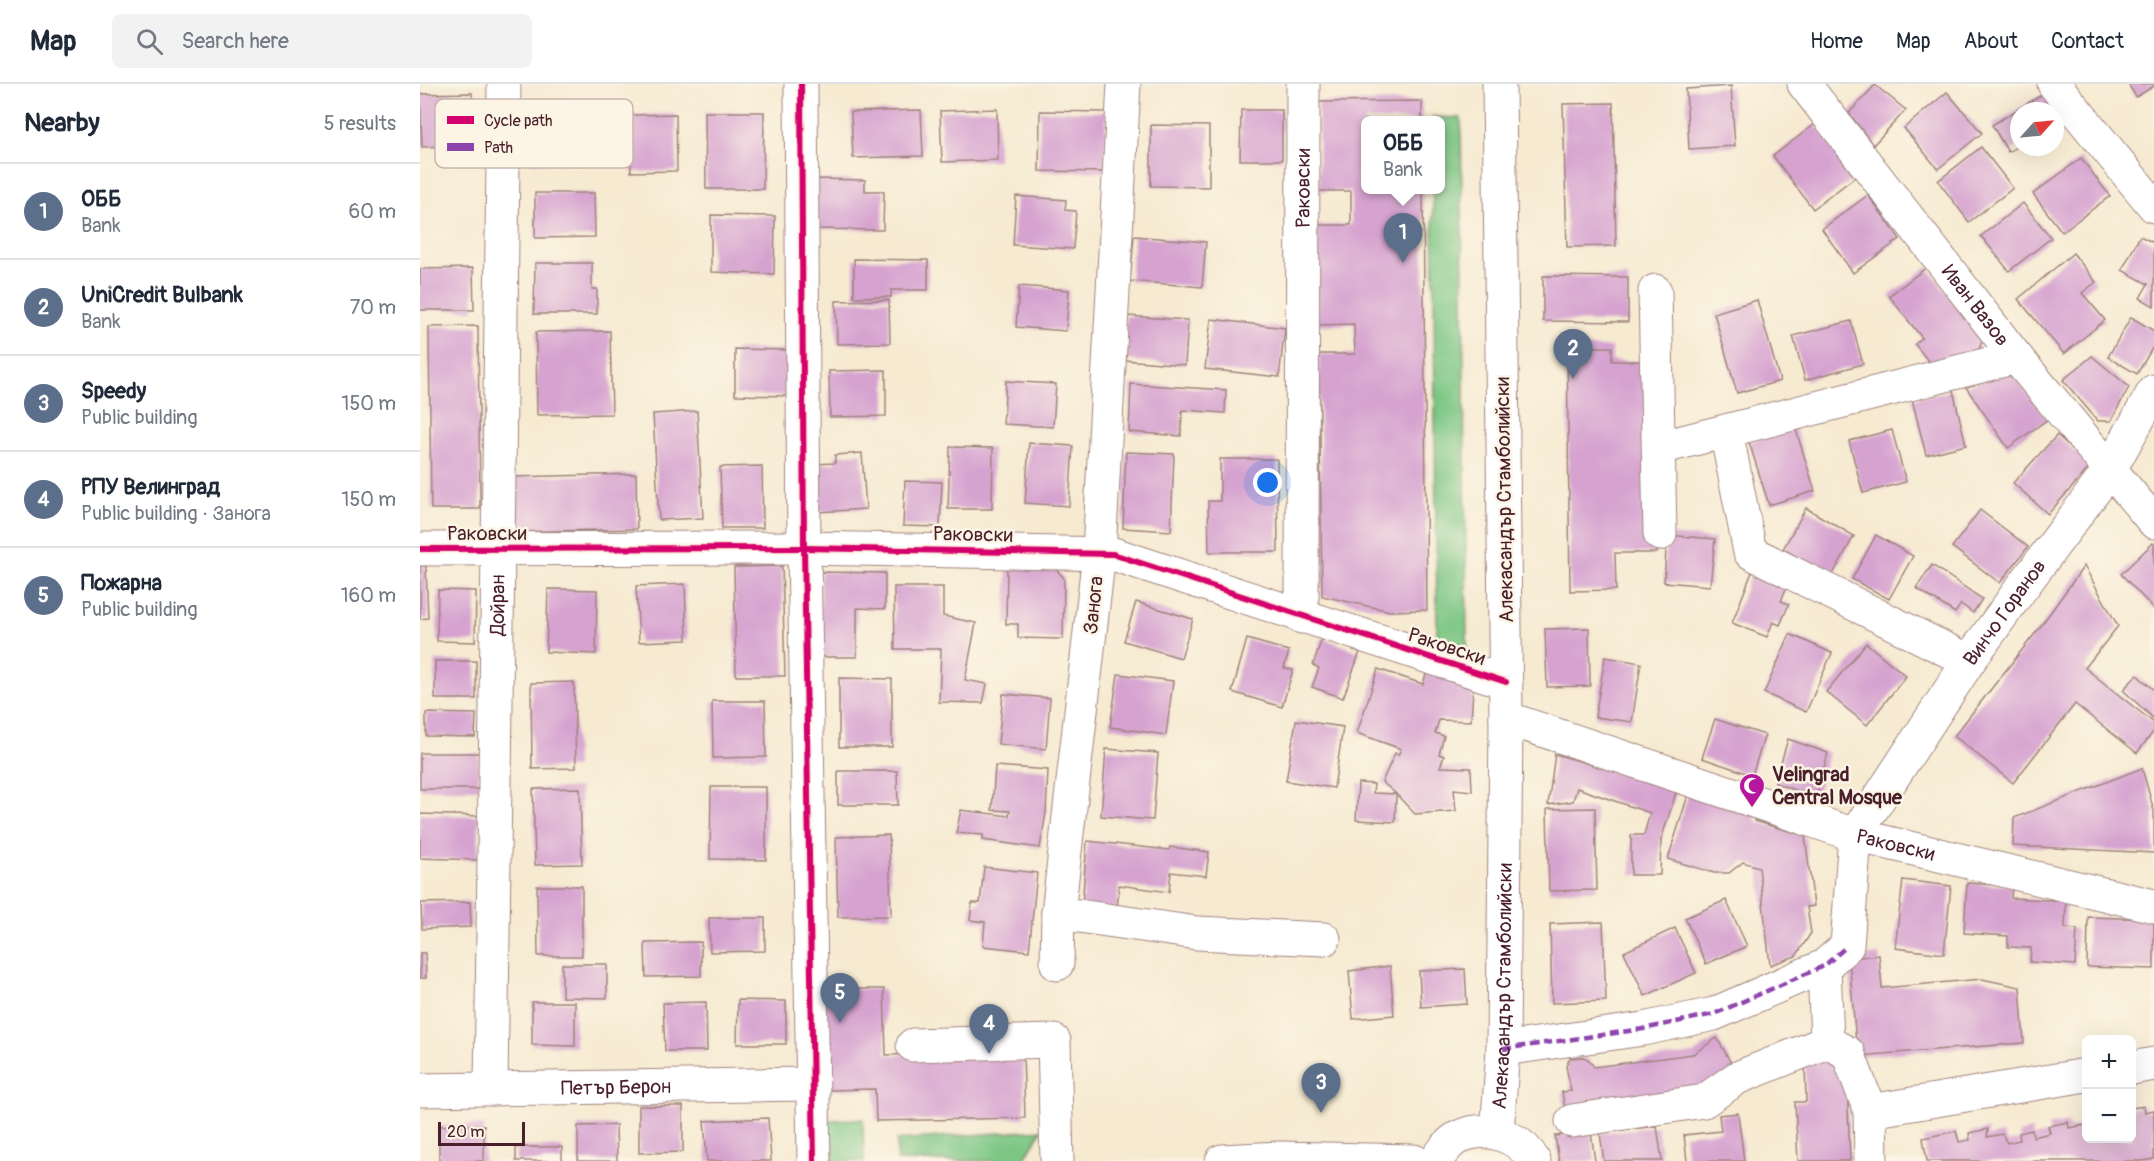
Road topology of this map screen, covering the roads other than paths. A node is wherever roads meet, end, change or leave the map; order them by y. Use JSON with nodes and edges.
{"nodes":[{"id":1,"x":504,"y":84,"type":"edge"},
{"id":2,"x":801,"y":84,"type":"edge"},
{"id":3,"x":1124,"y":84,"type":"edge"},
{"id":4,"x":1303,"y":84,"type":"edge"},
{"id":5,"x":1499,"y":84,"type":"edge"},
{"id":6,"x":1804,"y":84,"type":"edge"},
{"id":7,"x":2054,"y":84,"type":"edge"},
{"id":8,"x":504,"y":99,"type":"edge"},
{"id":9,"x":503,"y":168,"type":"edge"},
{"id":10,"x":2154,"y":206,"type":"edge"},
{"id":11,"x":1655,"y":291,"type":"dead end"},
{"id":12,"x":2016,"y":357,"type":"junction"},
{"id":13,"x":2154,"y":390,"type":"edge"},
{"id":14,"x":1726,"y":431,"type":"junction"},
{"id":15,"x":1659,"y":448,"type":"junction"},
{"id":16,"x":2109,"y":471,"type":"junction"},
{"id":17,"x":2154,"y":522,"type":"edge"},
{"id":18,"x":1660,"y":534,"type":"dead end"},
{"id":19,"x":804,"y":548,"type":"junction"},
{"id":20,"x":420,"y":549,"type":"edge"},
{"id":21,"x":497,"y":550,"type":"junction"},
{"id":22,"x":1099,"y":554,"type":"junction"},
{"id":23,"x":1302,"y":617,"type":"junction"},
{"id":24,"x":1970,"y":661,"type":"junction"},
{"id":25,"x":1506,"y":682,"type":"junction"},
{"id":26,"x":1506,"y":718,"type":"junction"},
{"id":27,"x":1855,"y":835,"type":"junction"},
{"id":28,"x":2154,"y":906,"type":"edge"},
{"id":29,"x":1058,"y":913,"type":"junction"},
{"id":30,"x":1324,"y":939,"type":"dead end"},
{"id":31,"x":1836,"y":956,"type":"junction"},
{"id":32,"x":1057,"y":964,"type":"dead end"},
{"id":33,"x":1827,"y":1042,"type":"junction"},
{"id":34,"x":913,"y":1045,"type":"dead end"},
{"id":35,"x":1503,"y":1049,"type":"junction"},
{"id":36,"x":2154,"y":1064,"type":"edge"},
{"id":37,"x":2136,"y":1067,"type":"edge"},
{"id":38,"x":2082,"y":1077,"type":"edge"},
{"id":39,"x":812,"y":1084,"type":"junction"},
{"id":40,"x":491,"y":1089,"type":"junction"},
{"id":41,"x":420,"y":1090,"type":"edge"},
{"id":42,"x":1870,"y":1111,"type":"junction"},
{"id":43,"x":1572,"y":1121,"type":"dead end"},
{"id":44,"x":1497,"y":1133,"type":"junction"},
{"id":45,"x":814,"y":1161,"type":"edge"},
{"id":46,"x":1057,"y":1161,"type":"edge"},
{"id":47,"x":1222,"y":1161,"type":"edge"},
{"id":48,"x":1414,"y":1161,"type":"edge"},
{"id":49,"x":1436,"y":1161,"type":"edge"},
{"id":50,"x":1534,"y":1161,"type":"edge"},
{"id":51,"x":1871,"y":1161,"type":"edge"}],
"edges":[{"from":1,"to":8,"type":"street","name":"Дойран"},
{"from":2,"to":19,"type":"street"},
{"from":3,"to":22,"type":"street","name":"Занога"},
{"from":4,"to":23,"type":"street","name":"Раковски"},
{"from":5,"to":25,"type":"street","name":"Алекасандър Стамболийски"},
{"from":6,"to":12,"type":"street","name":"Иван Вазов"},
{"from":7,"to":10,"type":"street"},
{"from":9,"to":21,"type":"street","name":"Дойран"},
{"from":11,"to":15,"type":"street"},
{"from":12,"to":14,"type":"street"},
{"from":12,"to":16,"type":"street","name":"Иван Вазов"},
{"from":13,"to":16,"type":"street","name":"Винчо Горанов"},
{"from":14,"to":15,"type":"street"},
{"from":14,"to":24,"type":"street"},
{"from":15,"to":18,"type":"street"},
{"from":16,"to":17,"type":"street","name":"Иван Вазов"},
{"from":16,"to":24,"type":"street","name":"Винчо Горанов"},
{"from":19,"to":21,"type":"street","name":"Раковски"},
{"from":19,"to":22,"type":"street","name":"Раковски"},
{"from":19,"to":39,"type":"street"},
{"from":20,"to":21,"type":"street","name":"Раковски"},
{"from":21,"to":40,"type":"street","name":"Дойран"},
{"from":22,"to":23,"type":"street","name":"Раковски"},
{"from":22,"to":29,"type":"street","name":"Занога"},
{"from":23,"to":25,"type":"street","name":"Раковски"},
{"from":24,"to":27,"type":"street","name":"Винчо Горанов"},
{"from":25,"to":26,"type":"street","name":"Алекасандър Стамболийски"},
{"from":26,"to":27,"type":"street","name":"Раковски"},
{"from":26,"to":35,"type":"street","name":"Алекасандър Стамболийски"},
{"from":27,"to":28,"type":"street","name":"Раковски"},
{"from":27,"to":31,"type":"street"},
{"from":29,"to":30,"type":"street"},
{"from":29,"to":32,"type":"street","name":"Занога"},
{"from":31,"to":33,"type":"street"},
{"from":31,"to":35,"type":"street"},
{"from":33,"to":42,"type":"street"},
{"from":33,"to":43,"type":"street"},
{"from":34,"to":46,"type":"street"},
{"from":35,"to":44,"type":"street","name":"Алекасандър Стамболийски"},
{"from":36,"to":37,"type":"street"},
{"from":38,"to":42,"type":"street"},
{"from":39,"to":40,"type":"street","name":"Петър Берон"},
{"from":39,"to":45,"type":"street"},
{"from":40,"to":41,"type":"street","name":"Петър Берон"},
{"from":42,"to":51,"type":"street"},
{"from":44,"to":49,"type":"street"},
{"from":44,"to":50,"type":"street"},
{"from":47,"to":48,"type":"street"}]}
